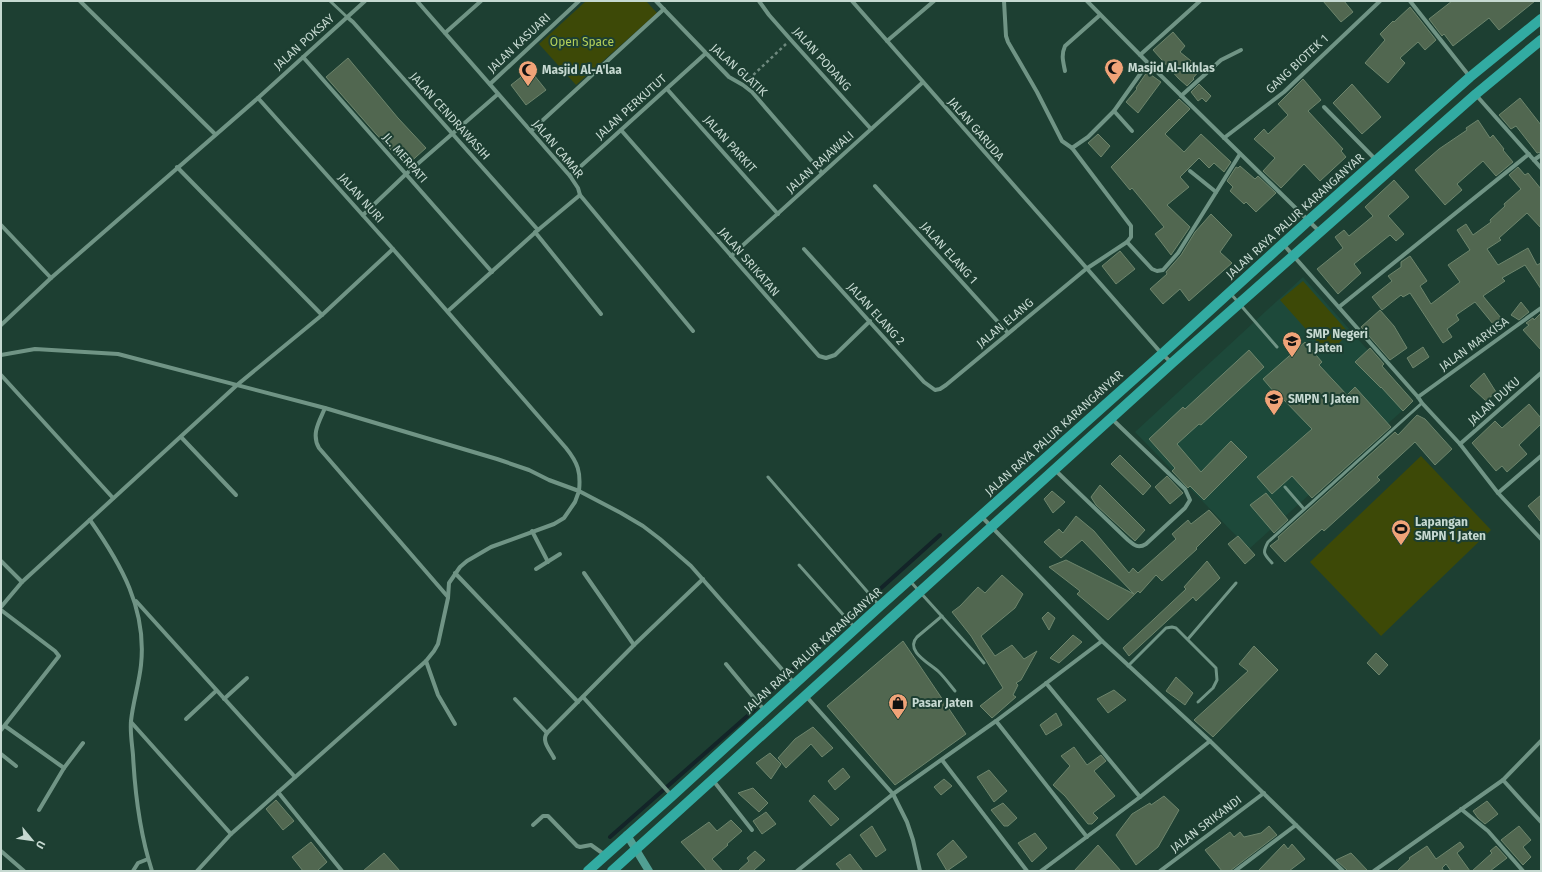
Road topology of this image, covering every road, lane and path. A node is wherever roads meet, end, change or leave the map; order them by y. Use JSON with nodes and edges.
{"nodes":[{"id":1,"x":80,"y":1,"type":"edge"},
{"id":2,"x":330,"y":1,"type":"edge"},
{"id":3,"x":365,"y":1,"type":"edge"},
{"id":4,"x":417,"y":1,"type":"edge"},
{"id":5,"x":481,"y":1,"type":"edge"},
{"id":6,"x":579,"y":1,"type":"edge"},
{"id":7,"x":656,"y":1,"type":"edge"},
{"id":8,"x":759,"y":1,"type":"edge"},
{"id":9,"x":852,"y":1,"type":"edge"},
{"id":10,"x":934,"y":1,"type":"edge"},
{"id":11,"x":1004,"y":1,"type":"edge"},
{"id":12,"x":1087,"y":1,"type":"edge"},
{"id":13,"x":1200,"y":1,"type":"edge"},
{"id":14,"x":1380,"y":1,"type":"edge"},
{"id":15,"x":1410,"y":1,"type":"edge"},
{"id":16,"x":664,"y":9,"type":"junction"},
{"id":17,"x":1100,"y":15,"type":"junction"},
{"id":18,"x":347,"y":17,"type":"junction"},
{"id":19,"x":1541,"y":19,"type":"edge"},
{"id":20,"x":445,"y":33,"type":"junction"},
{"id":21,"x":791,"y":40,"type":"junction"},
{"id":22,"x":1541,"y":40,"type":"edge"},
{"id":23,"x":887,"y":41,"type":"junction"},
{"id":24,"x":1241,"y":50,"type":"dead end"},
{"id":25,"x":705,"y":54,"type":"junction"},
{"id":26,"x":1140,"y":55,"type":"junction"},
{"id":27,"x":303,"y":57,"type":"junction"},
{"id":28,"x":1148,"y":63,"type":"junction"},
{"id":29,"x":1064,"y":71,"type":"dead end"},
{"id":30,"x":1470,"y":77,"type":"junction"},
{"id":31,"x":922,"y":83,"type":"junction"},
{"id":32,"x":490,"y":84,"type":"junction"},
{"id":33,"x":743,"y":85,"type":"junction"},
{"id":34,"x":667,"y":89,"type":"junction"},
{"id":35,"x":498,"y":94,"type":"junction"},
{"id":36,"x":1476,"y":94,"type":"junction"},
{"id":37,"x":1181,"y":96,"type":"junction"},
{"id":38,"x":258,"y":98,"type":"junction"},
{"id":39,"x":1324,"y":107,"type":"dead end"},
{"id":40,"x":1114,"y":111,"type":"junction"},
{"id":41,"x":871,"y":128,"type":"junction"},
{"id":42,"x":621,"y":130,"type":"junction"},
{"id":43,"x":531,"y":131,"type":"junction"},
{"id":44,"x":1132,"y":131,"type":"dead end"},
{"id":45,"x":215,"y":134,"type":"junction"},
{"id":46,"x":452,"y":134,"type":"junction"},
{"id":47,"x":1224,"y":138,"type":"junction"},
{"id":48,"x":1072,"y":148,"type":"junction"},
{"id":49,"x":1240,"y":154,"type":"junction"},
{"id":50,"x":1529,"y":154,"type":"junction"},
{"id":51,"x":1541,"y":155,"type":"edge"},
{"id":52,"x":1376,"y":160,"type":"junction"},
{"id":53,"x":1534,"y":160,"type":"junction"},
{"id":54,"x":177,"y":167,"type":"junction"},
{"id":55,"x":1541,"y":168,"type":"edge"},
{"id":56,"x":1190,"y":171,"type":"dead end"},
{"id":57,"x":822,"y":173,"type":"junction"},
{"id":58,"x":406,"y":174,"type":"junction"},
{"id":59,"x":570,"y":176,"type":"junction"},
{"id":60,"x":875,"y":186,"type":"dead end"},
{"id":61,"x":1216,"y":192,"type":"junction"},
{"id":62,"x":580,"y":195,"type":"junction"},
{"id":63,"x":778,"y":214,"type":"junction"},
{"id":64,"x":363,"y":215,"type":"junction"},
{"id":65,"x":1308,"y":220,"type":"junction"},
{"id":66,"x":1,"y":225,"type":"edge"},
{"id":67,"x":536,"y":231,"type":"junction"},
{"id":68,"x":1320,"y":232,"type":"junction"},
{"id":69,"x":1127,"y":242,"type":"junction"},
{"id":70,"x":1283,"y":243,"type":"junction"},
{"id":71,"x":394,"y":249,"type":"junction"},
{"id":72,"x":804,"y":249,"type":"dead end"},
{"id":73,"x":731,"y":256,"type":"junction"},
{"id":74,"x":1294,"y":256,"type":"junction"},
{"id":75,"x":1086,"y":269,"type":"junction"},
{"id":76,"x":492,"y":272,"type":"junction"},
{"id":77,"x":52,"y":278,"type":"junction"},
{"id":78,"x":1230,"y":292,"type":"junction"},
{"id":79,"x":1240,"y":303,"type":"junction"},
{"id":80,"x":1339,"y":307,"type":"junction"},
{"id":81,"x":1541,"y":308,"type":"edge"},
{"id":82,"x":448,"y":311,"type":"junction"},
{"id":83,"x":601,"y":314,"type":"dead end"},
{"id":84,"x":322,"y":315,"type":"junction"},
{"id":85,"x":870,"y":322,"type":"junction"},
{"id":86,"x":1,"y":325,"type":"edge"},
{"id":87,"x":693,"y":331,"type":"dead end"},
{"id":88,"x":1008,"y":333,"type":"junction"},
{"id":89,"x":1277,"y":347,"type":"dead end"},
{"id":90,"x":1162,"y":354,"type":"junction"},
{"id":91,"x":1,"y":355,"type":"edge"},
{"id":92,"x":1172,"y":364,"type":"junction"},
{"id":93,"x":1541,"y":372,"type":"edge"},
{"id":94,"x":1,"y":375,"type":"edge"},
{"id":95,"x":238,"y":385,"type":"junction"},
{"id":96,"x":935,"y":390,"type":"joint"},
{"id":97,"x":1418,"y":397,"type":"junction"},
{"id":98,"x":1422,"y":403,"type":"junction"},
{"id":99,"x":325,"y":408,"type":"junction"},
{"id":100,"x":1112,"y":418,"type":"junction"},
{"id":101,"x":181,"y":437,"type":"junction"},
{"id":102,"x":1460,"y":444,"type":"junction"},
{"id":103,"x":1541,"y":456,"type":"edge"},
{"id":104,"x":1055,"y":470,"type":"junction"},
{"id":105,"x":768,"y":477,"type":"dead end"},
{"id":106,"x":1285,"y":487,"type":"dead end"},
{"id":107,"x":579,"y":491,"type":"junction"},
{"id":108,"x":1498,"y":493,"type":"junction"},
{"id":109,"x":236,"y":495,"type":"dead end"},
{"id":110,"x":113,"y":498,"type":"junction"},
{"id":111,"x":1304,"y":509,"type":"junction"},
{"id":112,"x":981,"y":516,"type":"junction"},
{"id":113,"x":90,"y":520,"type":"junction"},
{"id":114,"x":992,"y":528,"type":"junction"},
{"id":115,"x":532,"y":531,"type":"junction"},
{"id":116,"x":1541,"y":539,"type":"edge"},
{"id":117,"x":560,"y":554,"type":"dead end"},
{"id":118,"x":1,"y":561,"type":"edge"},
{"id":119,"x":548,"y":562,"type":"junction"},
{"id":120,"x":1272,"y":563,"type":"dead end"},
{"id":121,"x":799,"y":565,"type":"dead end"},
{"id":122,"x":536,"y":569,"type":"dead end"},
{"id":123,"x":455,"y":573,"type":"junction"},
{"id":124,"x":584,"y":573,"type":"dead end"},
{"id":125,"x":703,"y":579,"type":"junction"},
{"id":126,"x":909,"y":580,"type":"junction"},
{"id":127,"x":22,"y":582,"type":"junction"},
{"id":128,"x":1236,"y":583,"type":"dead end"},
{"id":129,"x":920,"y":591,"type":"junction"},
{"id":130,"x":448,"y":598,"type":"junction"},
{"id":131,"x":134,"y":600,"type":"junction"},
{"id":132,"x":877,"y":602,"type":"junction"},
{"id":133,"x":1,"y":607,"type":"edge"},
{"id":134,"x":1,"y":610,"type":"edge"},
{"id":135,"x":942,"y":616,"type":"junction"},
{"id":136,"x":853,"y":625,"type":"junction"},
{"id":137,"x":1188,"y":639,"type":"junction"},
{"id":138,"x":1102,"y":641,"type":"junction"},
{"id":139,"x":634,"y":645,"type":"junction"},
{"id":140,"x":426,"y":661,"type":"junction"},
{"id":141,"x":984,"y":663,"type":"dead end"},
{"id":142,"x":726,"y":664,"type":"dead end"},
{"id":143,"x":1128,"y":666,"type":"junction"},
{"id":144,"x":247,"y":678,"type":"dead end"},
{"id":145,"x":792,"y":681,"type":"junction"},
{"id":146,"x":1046,"y":683,"type":"junction"},
{"id":147,"x":216,"y":691,"type":"junction"},
{"id":148,"x":955,"y":691,"type":"dead end"},
{"id":149,"x":805,"y":695,"type":"junction"},
{"id":150,"x":583,"y":697,"type":"junction"},
{"id":151,"x":515,"y":699,"type":"dead end"},
{"id":152,"x":224,"y":700,"type":"junction"},
{"id":153,"x":578,"y":702,"type":"junction"},
{"id":154,"x":1198,"y":702,"type":"dead end"},
{"id":155,"x":763,"y":709,"type":"junction"},
{"id":156,"x":186,"y":719,"type":"dead end"},
{"id":157,"x":996,"y":721,"type":"junction"},
{"id":158,"x":131,"y":722,"type":"junction"},
{"id":159,"x":775,"y":722,"type":"junction"},
{"id":160,"x":455,"y":724,"type":"dead end"},
{"id":161,"x":5,"y":726,"type":"junction"},
{"id":162,"x":1,"y":730,"type":"edge"},
{"id":163,"x":547,"y":733,"type":"junction"},
{"id":164,"x":1210,"y":741,"type":"junction"},
{"id":165,"x":1541,"y":741,"type":"edge"},
{"id":166,"x":83,"y":742,"type":"dead end"},
{"id":167,"x":1,"y":754,"type":"edge"},
{"id":168,"x":554,"y":758,"type":"dead end"},
{"id":169,"x":942,"y":760,"type":"junction"},
{"id":170,"x":16,"y":766,"type":"dead end"},
{"id":171,"x":64,"y":768,"type":"junction"},
{"id":172,"x":295,"y":778,"type":"junction"},
{"id":173,"x":712,"y":779,"type":"junction"},
{"id":174,"x":1503,"y":780,"type":"junction"},
{"id":175,"x":278,"y":792,"type":"junction"},
{"id":176,"x":1264,"y":793,"type":"junction"},
{"id":177,"x":670,"y":794,"type":"junction"},
{"id":178,"x":893,"y":794,"type":"junction"},
{"id":179,"x":1140,"y":797,"type":"junction"},
{"id":180,"x":1461,"y":809,"type":"junction"},
{"id":181,"x":39,"y":810,"type":"dead end"},
{"id":182,"x":1541,"y":822,"type":"edge"},
{"id":183,"x":533,"y":825,"type":"dead end"},
{"id":184,"x":1296,"y":825,"type":"junction"},
{"id":185,"x":752,"y":830,"type":"dead end"},
{"id":186,"x":231,"y":834,"type":"junction"},
{"id":187,"x":627,"y":835,"type":"junction"},
{"id":188,"x":1087,"y":837,"type":"junction"},
{"id":189,"x":636,"y":850,"type":"junction"},
{"id":190,"x":1,"y":851,"type":"edge"},
{"id":191,"x":606,"y":855,"type":"junction"},
{"id":192,"x":148,"y":859,"type":"junction"},
{"id":193,"x":24,"y":871,"type":"edge"},
{"id":194,"x":133,"y":871,"type":"edge"},
{"id":195,"x":152,"y":871,"type":"edge"},
{"id":196,"x":197,"y":871,"type":"edge"},
{"id":197,"x":342,"y":871,"type":"edge"},
{"id":198,"x":588,"y":871,"type":"edge"},
{"id":199,"x":612,"y":871,"type":"edge"},
{"id":200,"x":649,"y":871,"type":"edge"},
{"id":201,"x":797,"y":871,"type":"edge"},
{"id":202,"x":920,"y":871,"type":"edge"},
{"id":203,"x":1027,"y":871,"type":"edge"},
{"id":204,"x":1041,"y":871,"type":"edge"},
{"id":205,"x":1160,"y":871,"type":"edge"},
{"id":206,"x":1235,"y":871,"type":"edge"},
{"id":207,"x":1343,"y":871,"type":"edge"},
{"id":208,"x":1374,"y":871,"type":"edge"},
{"id":209,"x":1523,"y":871,"type":"edge"}],
"edges":[{"from":1,"to":45,"type":"street"},
{"from":2,"to":18,"type":"lane"},
{"from":3,"to":18,"type":"street","name":"JALAN POKSAY"},
{"from":4,"to":20,"type":"street","name":"JALAN CAMAR"},
{"from":5,"to":20,"type":"street"},
{"from":6,"to":32,"type":"street","name":"JALAN KASUARI"},
{"from":7,"to":16,"type":"street","name":"JALAN GLATIK"},
{"from":8,"to":21,"type":"street","name":"JALAN PODANG"},
{"from":9,"to":23,"type":"street","name":"JALAN GARUDA"},
{"from":10,"to":23,"type":"street"},
{"from":11,"to":48,"type":"street"},
{"from":12,"to":17,"type":"street"},
{"from":13,"to":26,"type":"street"},
{"from":14,"to":47,"type":"street","name":"GANG BIOTEK 1"},
{"from":15,"to":30,"type":"street"},
{"from":16,"to":25,"type":"street","name":"JALAN GLATIK"},
{"from":16,"to":43,"type":"street"},
{"from":17,"to":26,"type":"street"},
{"from":17,"to":29,"type":"street"},
{"from":18,"to":27,"type":"street","name":"JALAN POKSAY"},
{"from":18,"to":46,"type":"street","name":"JALAN CENDRAWASIH"},
{"from":19,"to":30,"type":"main road","name":"JALAN RAYA PALUR KARANGANYAR"},
{"from":20,"to":32,"type":"street","name":"JALAN CAMAR"},
{"from":21,"to":33,"type":"path"},
{"from":21,"to":41,"type":"street","name":"JALAN PODANG"},
{"from":22,"to":36,"type":"main road"},
{"from":23,"to":31,"type":"street","name":"JALAN GARUDA"},
{"from":24,"to":37,"type":"street"},
{"from":25,"to":33,"type":"street","name":"JALAN GLATIK"},
{"from":25,"to":34,"type":"street","name":"JALAN PERKUTUT"},
{"from":26,"to":28,"type":"street"},
{"from":27,"to":38,"type":"street","name":"JALAN POKSAY"},
{"from":27,"to":58,"type":"street","name":"JL. MERPATI"},
{"from":28,"to":37,"type":"street"},
{"from":28,"to":40,"type":"street"},
{"from":30,"to":52,"type":"main road","name":"JALAN RAYA PALUR KARANGANYAR"},
{"from":31,"to":41,"type":"street","name":"JALAN RAJAWALI"},
{"from":31,"to":75,"type":"street","name":"JALAN GARUDA"},
{"from":32,"to":35,"type":"street","name":"JALAN CAMAR"},
{"from":33,"to":57,"type":"street","name":"JALAN GLATIK"},
{"from":34,"to":42,"type":"street","name":"JALAN PERKUTUT"},
{"from":34,"to":63,"type":"street","name":"JALAN PARKIT"},
{"from":35,"to":43,"type":"street","name":"JALAN CAMAR"},
{"from":35,"to":46,"type":"street"},
{"from":36,"to":50,"type":"street"},
{"from":36,"to":68,"type":"main road"},
{"from":37,"to":47,"type":"street"},
{"from":38,"to":45,"type":"street","name":"JALAN POKSAY"},
{"from":38,"to":64,"type":"street","name":"JALAN NURI"},
{"from":39,"to":52,"type":"street"},
{"from":40,"to":44,"type":"street"},
{"from":40,"to":48,"type":"street"},
{"from":41,"to":57,"type":"street","name":"JALAN RAJAWALI"},
{"from":42,"to":59,"type":"street","name":"JALAN PERKUTUT"},
{"from":42,"to":73,"type":"street","name":"JALAN SRIKATAN"},
{"from":43,"to":59,"type":"street","name":"JALAN CAMAR"},
{"from":45,"to":54,"type":"street","name":"JALAN POKSAY"},
{"from":46,"to":58,"type":"street"},
{"from":46,"to":67,"type":"street","name":"JALAN CENDRAWASIH"},
{"from":47,"to":49,"type":"street"},
{"from":48,"to":69,"type":"street"},
{"from":49,"to":61,"type":"street"},
{"from":49,"to":65,"type":"street"},
{"from":50,"to":53,"type":"street"},
{"from":50,"to":80,"type":"street"},
{"from":51,"to":53,"type":"street"},
{"from":52,"to":65,"type":"main road","name":"JALAN RAYA PALUR KARANGANYAR"},
{"from":53,"to":55,"type":"street"},
{"from":54,"to":77,"type":"street","name":"JALAN POKSAY"},
{"from":54,"to":84,"type":"street"},
{"from":56,"to":61,"type":"street"},
{"from":57,"to":63,"type":"street","name":"JALAN RAJAWALI"},
{"from":58,"to":64,"type":"street"},
{"from":58,"to":76,"type":"street","name":"JL. MERPATI"},
{"from":59,"to":62,"type":"street","name":"JALAN CAMAR"},
{"from":60,"to":88,"type":"street","name":"JALAN ELANG 1"},
{"from":61,"to":69,"type":"street"},
{"from":62,"to":67,"type":"street"},
{"from":62,"to":87,"type":"street","name":"JALAN CAMAR"},
{"from":63,"to":73,"type":"street","name":"JALAN RAJAWALI"},
{"from":64,"to":71,"type":"street","name":"JALAN NURI"},
{"from":65,"to":68,"type":"street"},
{"from":65,"to":70,"type":"main road","name":"JALAN RAYA PALUR KARANGANYAR"},
{"from":66,"to":77,"type":"street"},
{"from":67,"to":76,"type":"street"},
{"from":67,"to":83,"type":"street","name":"JALAN CENDRAWASIH"},
{"from":68,"to":74,"type":"main road"},
{"from":69,"to":75,"type":"street","name":"JALAN ELANG"},
{"from":70,"to":74,"type":"street"},
{"from":70,"to":78,"type":"main road","name":"JALAN RAYA PALUR KARANGANYAR"},
{"from":71,"to":82,"type":"street","name":"JALAN NURI"},
{"from":71,"to":84,"type":"street"},
{"from":72,"to":85,"type":"street","name":"JALAN ELANG 2"},
{"from":73,"to":85,"type":"street","name":"JALAN SRIKATAN"},
{"from":74,"to":79,"type":"main road"},
{"from":74,"to":80,"type":"street"},
{"from":75,"to":88,"type":"street","name":"JALAN ELANG"},
{"from":75,"to":90,"type":"street","name":"JALAN GARUDA"},
{"from":76,"to":82,"type":"street"},
{"from":77,"to":86,"type":"street","name":"JALAN POKSAY"},
{"from":78,"to":79,"type":"lane"},
{"from":78,"to":90,"type":"main road","name":"JALAN RAYA PALUR KARANGANYAR"},
{"from":79,"to":89,"type":"lane"},
{"from":79,"to":92,"type":"main road"},
{"from":80,"to":97,"type":"street"},
{"from":81,"to":97,"type":"street","name":"JALAN MARKISA"},
{"from":82,"to":107,"type":"street","name":"JALAN NURI"},
{"from":84,"to":95,"type":"street"},
{"from":85,"to":96,"type":"street","name":"JALAN ELANG 2"},
{"from":88,"to":96,"type":"street","name":"JALAN ELANG"},
{"from":90,"to":92,"type":"street","name":"JALAN GARUDA"},
{"from":90,"to":112,"type":"main road","name":"JALAN RAYA PALUR KARANGANYAR"},
{"from":91,"to":95,"type":"street"},
{"from":92,"to":100,"type":"main road"},
{"from":93,"to":102,"type":"street","name":"JALAN DUKU"},
{"from":94,"to":110,"type":"street"},
{"from":95,"to":99,"type":"street"},
{"from":95,"to":101,"type":"street"},
{"from":97,"to":98,"type":"street"},
{"from":98,"to":102,"type":"street"},
{"from":98,"to":111,"type":"lane"},
{"from":99,"to":107,"type":"street"},
{"from":99,"to":130,"type":"street"},
{"from":100,"to":104,"type":"main road"},
{"from":100,"to":104,"type":"street"},
{"from":101,"to":109,"type":"street"},
{"from":101,"to":110,"type":"street"},
{"from":102,"to":108,"type":"street"},
{"from":103,"to":108,"type":"street"},
{"from":104,"to":114,"type":"main road"},
{"from":105,"to":132,"type":"lane"},
{"from":106,"to":111,"type":"lane"},
{"from":107,"to":115,"type":"street"},
{"from":107,"to":125,"type":"street"},
{"from":108,"to":116,"type":"street"},
{"from":110,"to":113,"type":"street"},
{"from":111,"to":120,"type":"lane"},
{"from":112,"to":114,"type":"street"},
{"from":112,"to":126,"type":"main road","name":"JALAN RAYA PALUR KARANGANYAR"},
{"from":113,"to":127,"type":"street"},
{"from":113,"to":131,"type":"street"},
{"from":114,"to":129,"type":"main road"},
{"from":114,"to":138,"type":"street"},
{"from":115,"to":119,"type":"street"},
{"from":115,"to":123,"type":"street"},
{"from":117,"to":119,"type":"street"},
{"from":118,"to":127,"type":"street"},
{"from":119,"to":122,"type":"street"},
{"from":121,"to":136,"type":"lane"},
{"from":123,"to":130,"type":"street"},
{"from":123,"to":153,"type":"street"},
{"from":124,"to":139,"type":"street"},
{"from":125,"to":139,"type":"street"},
{"from":125,"to":145,"type":"street"},
{"from":126,"to":129,"type":"lane"},
{"from":126,"to":132,"type":"main road","name":"JALAN RAYA PALUR KARANGANYAR"},
{"from":127,"to":133,"type":"street"},
{"from":128,"to":137,"type":"lane"},
{"from":129,"to":135,"type":"lane"},
{"from":129,"to":149,"type":"main road"},
{"from":130,"to":140,"type":"street"},
{"from":131,"to":147,"type":"street"},
{"from":131,"to":158,"type":"street"},
{"from":132,"to":136,"type":"main road","name":"JALAN RAYA PALUR KARANGANYAR"},
{"from":134,"to":161,"type":"street"},
{"from":135,"to":141,"type":"lane"},
{"from":135,"to":148,"type":"lane"},
{"from":136,"to":145,"type":"main road","name":"JALAN RAYA PALUR KARANGANYAR"},
{"from":137,"to":143,"type":"lane"},
{"from":137,"to":154,"type":"lane"},
{"from":138,"to":143,"type":"street"},
{"from":138,"to":146,"type":"street"},
{"from":139,"to":150,"type":"street"},
{"from":140,"to":160,"type":"street"},
{"from":140,"to":172,"type":"street"},
{"from":142,"to":155,"type":"street"},
{"from":143,"to":164,"type":"street"},
{"from":144,"to":152,"type":"street"},
{"from":145,"to":149,"type":"main road"},
{"from":145,"to":155,"type":"main road","name":"JALAN RAYA PALUR KARANGANYAR"},
{"from":146,"to":157,"type":"street"},
{"from":146,"to":179,"type":"street"},
{"from":147,"to":152,"type":"street"},
{"from":147,"to":156,"type":"street"},
{"from":149,"to":159,"type":"main road"},
{"from":149,"to":178,"type":"street"},
{"from":150,"to":153,"type":"street"},
{"from":150,"to":177,"type":"street"},
{"from":151,"to":163,"type":"street"},
{"from":152,"to":172,"type":"street"},
{"from":153,"to":163,"type":"street"},
{"from":155,"to":159,"type":"main road"},
{"from":155,"to":177,"type":"main road","name":"JALAN RAYA PALUR KARANGANYAR"},
{"from":157,"to":169,"type":"street"},
{"from":157,"to":188,"type":"street"},
{"from":158,"to":186,"type":"street"},
{"from":158,"to":192,"type":"street"},
{"from":159,"to":173,"type":"main road"},
{"from":161,"to":162,"type":"street"},
{"from":161,"to":171,"type":"street"},
{"from":163,"to":168,"type":"street"},
{"from":164,"to":176,"type":"street"},
{"from":164,"to":179,"type":"street"},
{"from":165,"to":174,"type":"street"},
{"from":166,"to":171,"type":"street"},
{"from":167,"to":170,"type":"street"},
{"from":169,"to":178,"type":"street"},
{"from":169,"to":203,"type":"street"},
{"from":171,"to":181,"type":"street"},
{"from":172,"to":175,"type":"street"},
{"from":173,"to":185,"type":"street"},
{"from":173,"to":189,"type":"main road"},
{"from":174,"to":180,"type":"street"},
{"from":174,"to":182,"type":"street"},
{"from":175,"to":186,"type":"street"},
{"from":175,"to":197,"type":"street"},
{"from":176,"to":184,"type":"street"},
{"from":176,"to":205,"type":"street","name":"JALAN SRIKANDI"},
{"from":177,"to":187,"type":"main road","name":"JALAN RAYA PALUR KARANGANYAR"},
{"from":178,"to":201,"type":"street"},
{"from":178,"to":202,"type":"street"},
{"from":179,"to":188,"type":"street"},
{"from":180,"to":208,"type":"street"},
{"from":180,"to":209,"type":"street"},
{"from":183,"to":191,"type":"street"},
{"from":184,"to":206,"type":"street"},
{"from":184,"to":207,"type":"street"},
{"from":186,"to":196,"type":"street"},
{"from":187,"to":189,"type":"main road"},
{"from":187,"to":191,"type":"main road","name":"JALAN RAYA PALUR KARANGANYAR"},
{"from":188,"to":204,"type":"street"},
{"from":189,"to":199,"type":"main road"},
{"from":189,"to":200,"type":"main road"},
{"from":190,"to":193,"type":"street"},
{"from":191,"to":198,"type":"main road","name":"JALAN RAYA PALUR KARANGANYAR"},
{"from":192,"to":194,"type":"street"},
{"from":192,"to":195,"type":"street"}]}
